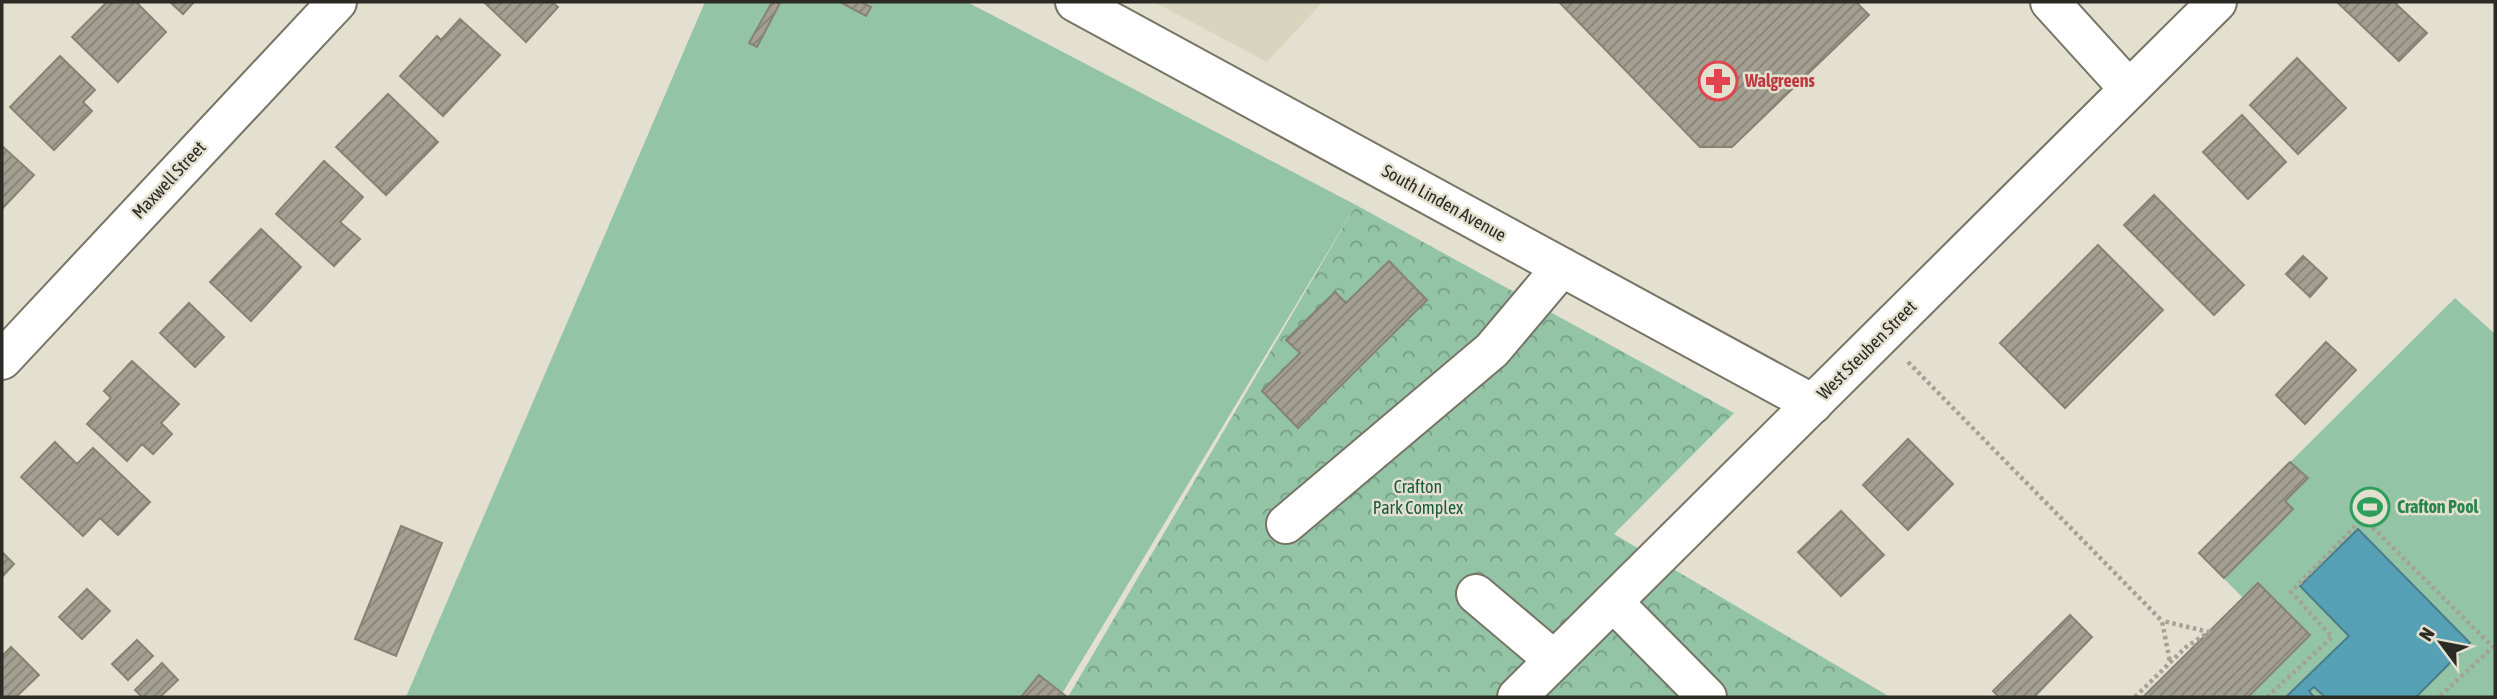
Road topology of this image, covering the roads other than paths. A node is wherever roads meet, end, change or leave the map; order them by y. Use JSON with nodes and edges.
{"nodes":[{"id":1,"x":337,"y":2,"type":"edge"},
{"id":2,"x":1075,"y":2,"type":"edge"},
{"id":3,"x":2050,"y":2,"type":"edge"},
{"id":4,"x":2217,"y":2,"type":"edge"},
{"id":5,"x":2129,"y":89,"type":"junction"},
{"id":6,"x":1562,"y":267,"type":"junction"},
{"id":7,"x":2,"y":360,"type":"edge"},
{"id":8,"x":1813,"y":404,"type":"junction"},
{"id":9,"x":1286,"y":524,"type":"dead end"},
{"id":10,"x":1476,"y":594,"type":"dead end"},
{"id":11,"x":1613,"y":602,"type":"junction"},
{"id":12,"x":1554,"y":660,"type":"junction"},
{"id":13,"x":1517,"y":697,"type":"edge"},
{"id":14,"x":1707,"y":697,"type":"edge"}],
"edges":[{"from":1,"to":7,"type":"street","name":"Maxwell Street"},
{"from":2,"to":6,"type":"street","name":"South Linden Avenue"},
{"from":3,"to":5,"type":"street"},
{"from":4,"to":5,"type":"street","name":"West Steuben Street"},
{"from":5,"to":8,"type":"street","name":"West Steuben Street"},
{"from":6,"to":8,"type":"street","name":"South Linden Avenue"},
{"from":6,"to":9,"type":"street"},
{"from":8,"to":11,"type":"street","name":"West Steuben Street"},
{"from":10,"to":12,"type":"street"},
{"from":11,"to":12,"type":"street","name":"West Steuben Street"},
{"from":11,"to":14,"type":"street"},
{"from":12,"to":13,"type":"street","name":"West Steuben Street"}]}
